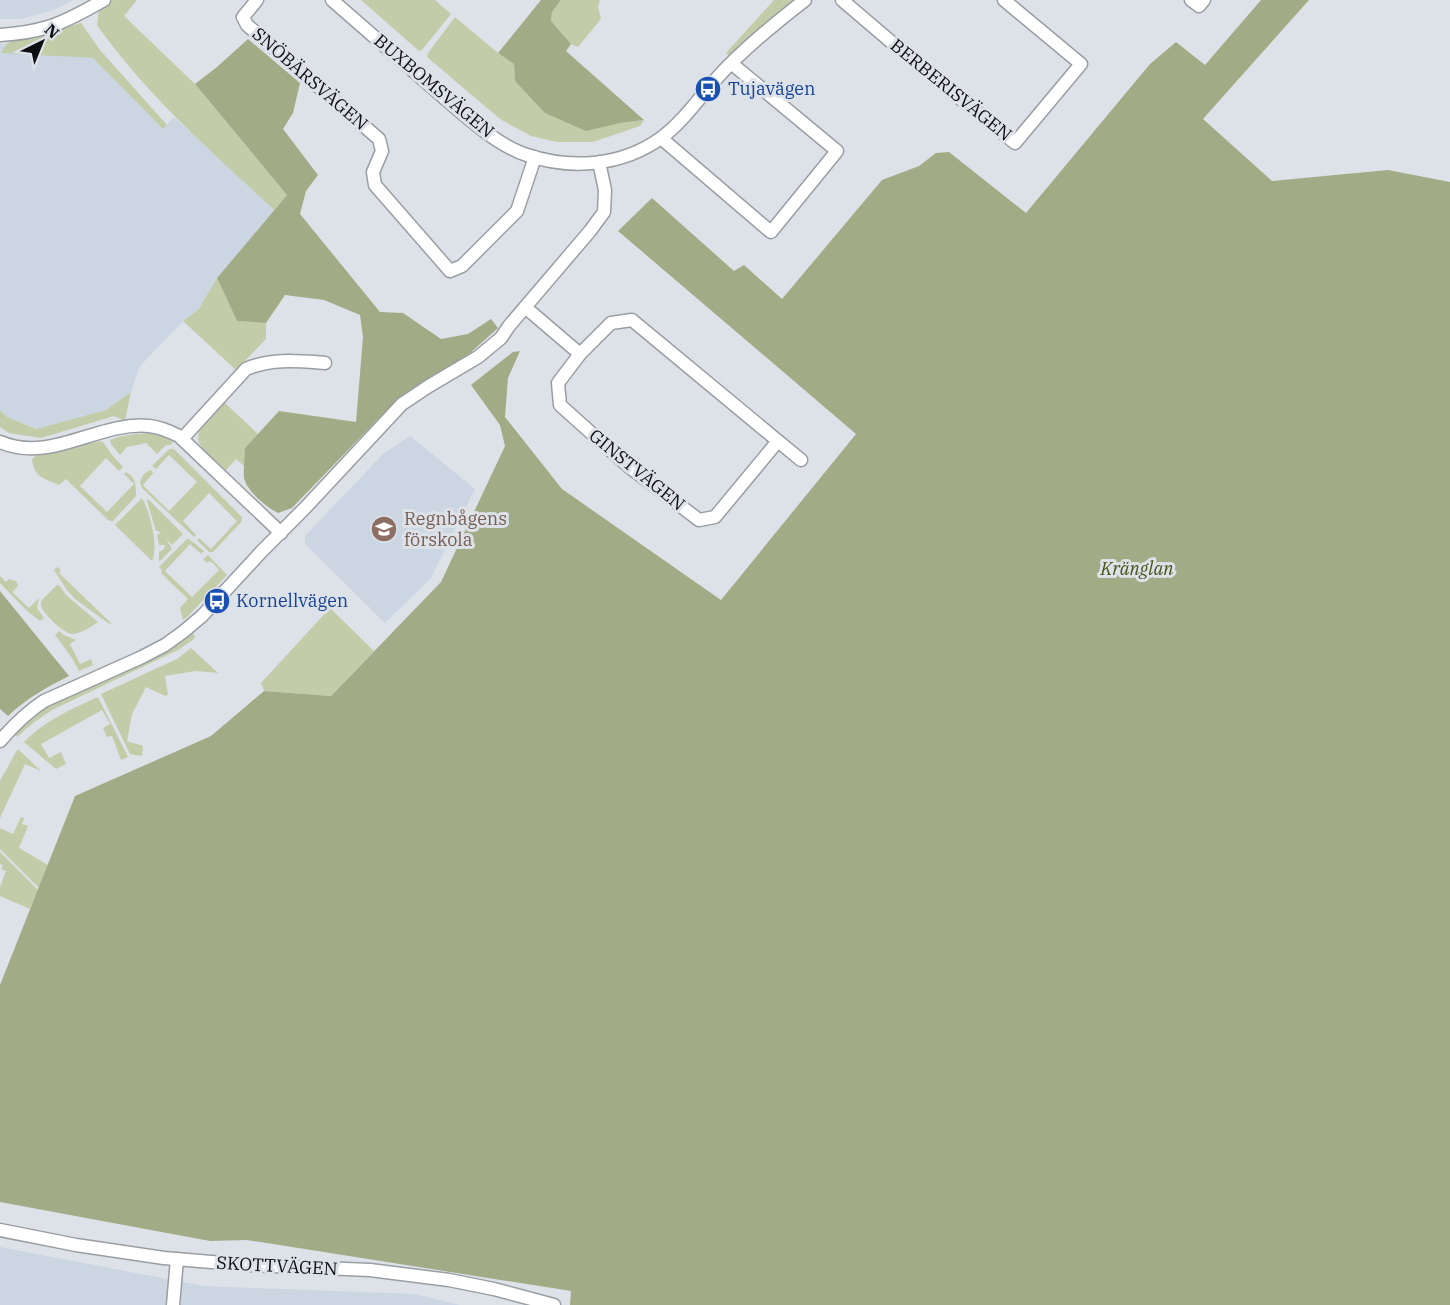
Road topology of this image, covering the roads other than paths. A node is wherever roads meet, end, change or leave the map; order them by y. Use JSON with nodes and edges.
{"nodes":[{"id":1,"x":104,"y":0,"type":"edge"},
{"id":2,"x":257,"y":0,"type":"edge"},
{"id":3,"x":332,"y":0,"type":"edge"},
{"id":4,"x":805,"y":0,"type":"edge"},
{"id":5,"x":842,"y":0,"type":"edge"},
{"id":6,"x":1004,"y":0,"type":"edge"},
{"id":7,"x":1191,"y":0,"type":"edge"},
{"id":8,"x":1204,"y":0,"type":"edge"},
{"id":9,"x":0,"y":35,"type":"edge"},
{"id":10,"x":731,"y":63,"type":"junction"},
{"id":11,"x":661,"y":138,"type":"junction"},
{"id":12,"x":535,"y":157,"type":"junction"},
{"id":13,"x":599,"y":162,"type":"junction"},
{"id":14,"x":525,"y":307,"type":"junction"},
{"id":15,"x":580,"y":354,"type":"junction"},
{"id":16,"x":325,"y":363,"type":"dead end"},
{"id":17,"x":182,"y":439,"type":"junction"},
{"id":18,"x":778,"y":441,"type":"junction"},
{"id":19,"x":0,"y":442,"type":"edge"},
{"id":20,"x":801,"y":460,"type":"dead end"},
{"id":21,"x":280,"y":533,"type":"junction"},
{"id":22,"x":0,"y":741,"type":"edge"},
{"id":23,"x":0,"y":1230,"type":"edge"},
{"id":24,"x":177,"y":1259,"type":"junction"},
{"id":25,"x":173,"y":1305,"type":"edge"},
{"id":26,"x":554,"y":1305,"type":"edge"}],
"edges":[{"from":1,"to":9,"type":"street"},
{"from":2,"to":12,"type":"street","name":"SNÖBÄRSVÄGEN"},
{"from":3,"to":12,"type":"street","name":"BUXBOMSVÄGEN"},
{"from":4,"to":10,"type":"street","name":"BUXBOMSVÄGEN"},
{"from":5,"to":6,"type":"street","name":"BERBERISVÄGEN"},
{"from":7,"to":8,"type":"street"},
{"from":10,"to":11,"type":"street","name":"BUXBOMSVÄGEN"},
{"from":10,"to":11,"type":"street"},
{"from":11,"to":13,"type":"street","name":"BUXBOMSVÄGEN"},
{"from":12,"to":13,"type":"street","name":"BUXBOMSVÄGEN"},
{"from":13,"to":14,"type":"street"},
{"from":14,"to":15,"type":"street"},
{"from":14,"to":21,"type":"street"},
{"from":15,"to":18,"type":"street","name":"GINSTVÄGEN"},
{"from":15,"to":18,"type":"street","name":"GINSTVÄGEN"},
{"from":16,"to":17,"type":"street"},
{"from":17,"to":19,"type":"street"},
{"from":17,"to":21,"type":"street"},
{"from":18,"to":20,"type":"street","name":"GINSTVÄGEN"},
{"from":21,"to":22,"type":"street"},
{"from":23,"to":24,"type":"street","name":"SKOTTVÄGEN"},
{"from":24,"to":25,"type":"street"},
{"from":24,"to":26,"type":"street","name":"SKOTTVÄGEN"}]}
